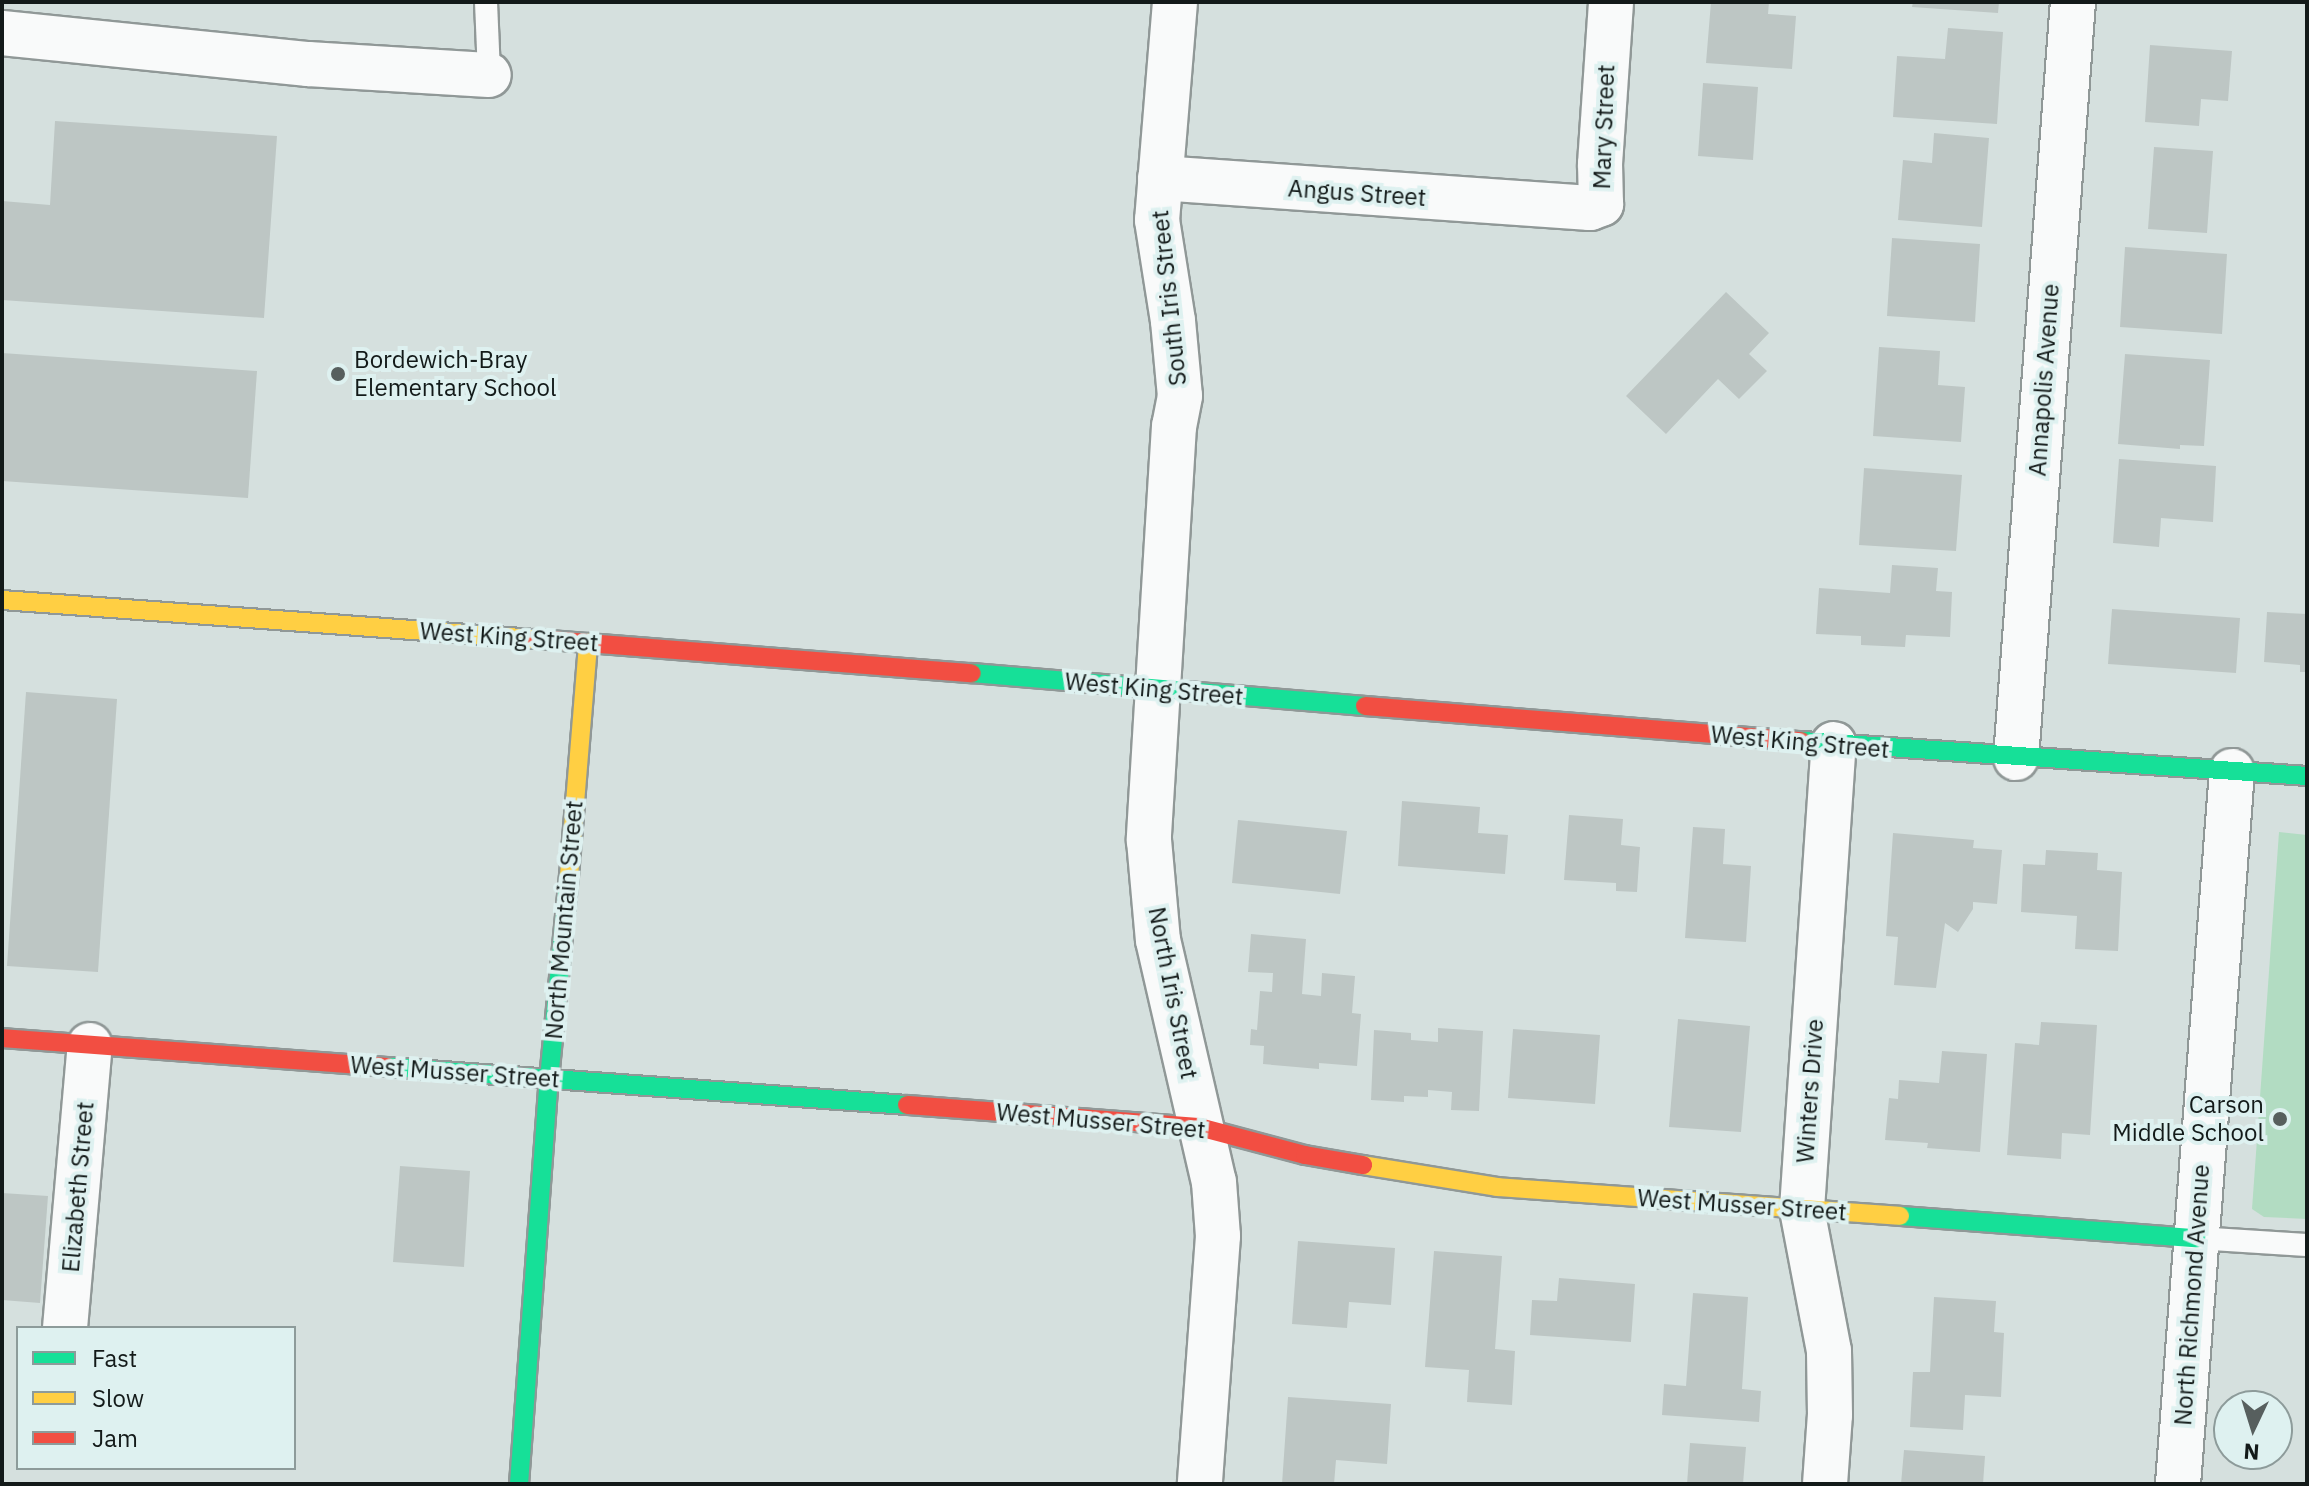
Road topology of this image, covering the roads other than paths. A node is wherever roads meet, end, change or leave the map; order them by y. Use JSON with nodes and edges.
{"nodes":[{"id":1,"x":486,"y":2,"type":"edge"},
{"id":2,"x":1175,"y":2,"type":"edge"},
{"id":3,"x":1611,"y":2,"type":"edge"},
{"id":4,"x":2073,"y":2,"type":"edge"},
{"id":5,"x":2,"y":33,"type":"edge"},
{"id":6,"x":489,"y":75,"type":"joint"},
{"id":7,"x":1160,"y":178,"type":"junction"},
{"id":8,"x":1554,"y":208,"type":"joint"},
{"id":9,"x":2,"y":600,"type":"edge"},
{"id":10,"x":588,"y":643,"type":"junction"},
{"id":11,"x":1157,"y":690,"type":"junction"},
{"id":12,"x":1834,"y":744,"type":"junction"},
{"id":13,"x":2016,"y":758,"type":"junction"},
{"id":14,"x":2232,"y":771,"type":"junction"},
{"id":15,"x":2307,"y":776,"type":"edge"},
{"id":16,"x":2,"y":1038,"type":"edge"},
{"id":17,"x":90,"y":1045,"type":"junction"},
{"id":18,"x":549,"y":1079,"type":"junction"},
{"id":19,"x":1199,"y":1127,"type":"junction"},
{"id":20,"x":1802,"y":1209,"type":"junction"},
{"id":21,"x":2196,"y":1238,"type":"junction"},
{"id":22,"x":2307,"y":1245,"type":"edge"},
{"id":23,"x":65,"y":1326,"type":"edge"},
{"id":24,"x":519,"y":1484,"type":"edge"},
{"id":25,"x":1200,"y":1484,"type":"edge"},
{"id":26,"x":1825,"y":1484,"type":"edge"},
{"id":27,"x":2178,"y":1484,"type":"edge"}],
"edges":[{"from":1,"to":6,"type":"lane"},
{"from":2,"to":7,"type":"street","name":"South Iris Street"},
{"from":3,"to":8,"type":"street","name":"Mary Street"},
{"from":4,"to":13,"type":"street","name":"Annapolis Avenue"},
{"from":5,"to":6,"type":"street"},
{"from":7,"to":8,"type":"street","name":"Angus Street"},
{"from":7,"to":11,"type":"street","name":"South Iris Street"},
{"from":9,"to":10,"type":"street","name":"West King Street"},
{"from":10,"to":11,"type":"street","name":"West King Street"},
{"from":10,"to":18,"type":"street","name":"North Mountain Street"},
{"from":11,"to":12,"type":"street","name":"West King Street"},
{"from":11,"to":19,"type":"street","name":"North Iris Street"},
{"from":12,"to":13,"type":"street","name":"West King Street"},
{"from":12,"to":20,"type":"street","name":"Winters Drive"},
{"from":13,"to":14,"type":"street","name":"West King Street"},
{"from":14,"to":15,"type":"street","name":"West King Street"},
{"from":14,"to":21,"type":"street","name":"North Richmond Avenue"},
{"from":16,"to":17,"type":"street","name":"West Musser Street"},
{"from":17,"to":18,"type":"street","name":"West Musser Street"},
{"from":17,"to":23,"type":"street","name":"Elizabeth Street"},
{"from":18,"to":19,"type":"street","name":"West Musser Street"},
{"from":18,"to":24,"type":"street","name":"North Mountain Street"},
{"from":19,"to":20,"type":"street","name":"West Musser Street"},
{"from":19,"to":25,"type":"street","name":"North Iris Street"},
{"from":20,"to":21,"type":"street","name":"West Musser Street"},
{"from":20,"to":26,"type":"street","name":"Winters Drive"},
{"from":21,"to":22,"type":"lane"},
{"from":21,"to":27,"type":"street","name":"North Richmond Avenue"}]}
